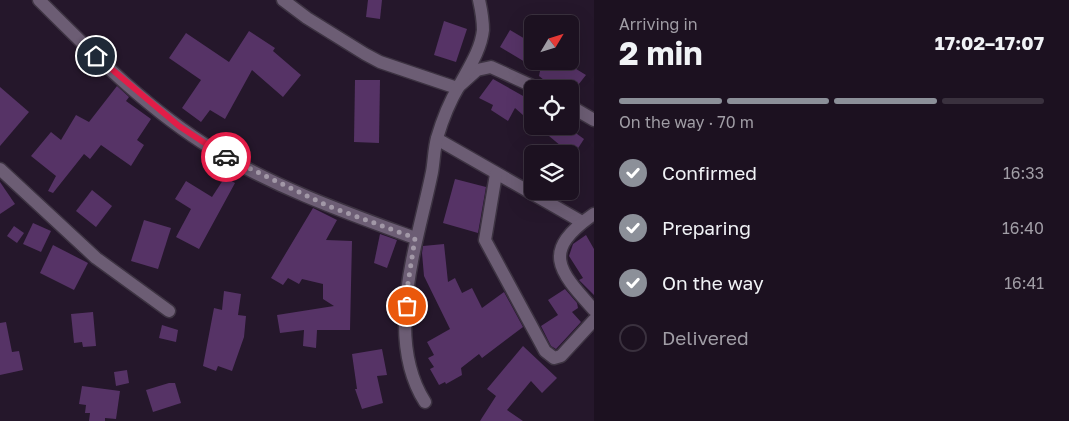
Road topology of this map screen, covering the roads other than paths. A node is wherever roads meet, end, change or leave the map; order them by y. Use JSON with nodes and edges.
{"nodes":[{"id":1,"x":39,"y":0,"type":"edge"},
{"id":2,"x":283,"y":0,"type":"edge"},
{"id":3,"x":479,"y":0,"type":"edge"},
{"id":4,"x":524,"y":82,"type":"edge"},
{"id":5,"x":458,"y":88,"type":"junction"},
{"id":6,"x":579,"y":111,"type":"edge"},
{"id":7,"x":594,"y":120,"type":"edge"},
{"id":8,"x":437,"y":140,"type":"junction"},
{"id":9,"x":0,"y":169,"type":"edge"},
{"id":10,"x":496,"y":174,"type":"junction"},
{"id":11,"x":594,"y":214,"type":"edge"},
{"id":12,"x":582,"y":222,"type":"junction"},
{"id":13,"x":415,"y":238,"type":"junction"},
{"id":14,"x":594,"y":310,"type":"edge"},
{"id":15,"x":169,"y":311,"type":"dead end"},
{"id":16,"x":594,"y":320,"type":"edge"},
{"id":17,"x":425,"y":402,"type":"dead end"}],
"edges":[{"from":1,"to":13,"type":"street"},
{"from":2,"to":5,"type":"street"},
{"from":3,"to":5,"type":"street"},
{"from":4,"to":5,"type":"street"},
{"from":5,"to":8,"type":"street"},
{"from":6,"to":7,"type":"street"},
{"from":8,"to":10,"type":"street"},
{"from":8,"to":13,"type":"street"},
{"from":9,"to":15,"type":"street"},
{"from":10,"to":12,"type":"street"},
{"from":10,"to":16,"type":"street"},
{"from":11,"to":12,"type":"street"},
{"from":12,"to":14,"type":"street"},
{"from":13,"to":17,"type":"street"}]}
